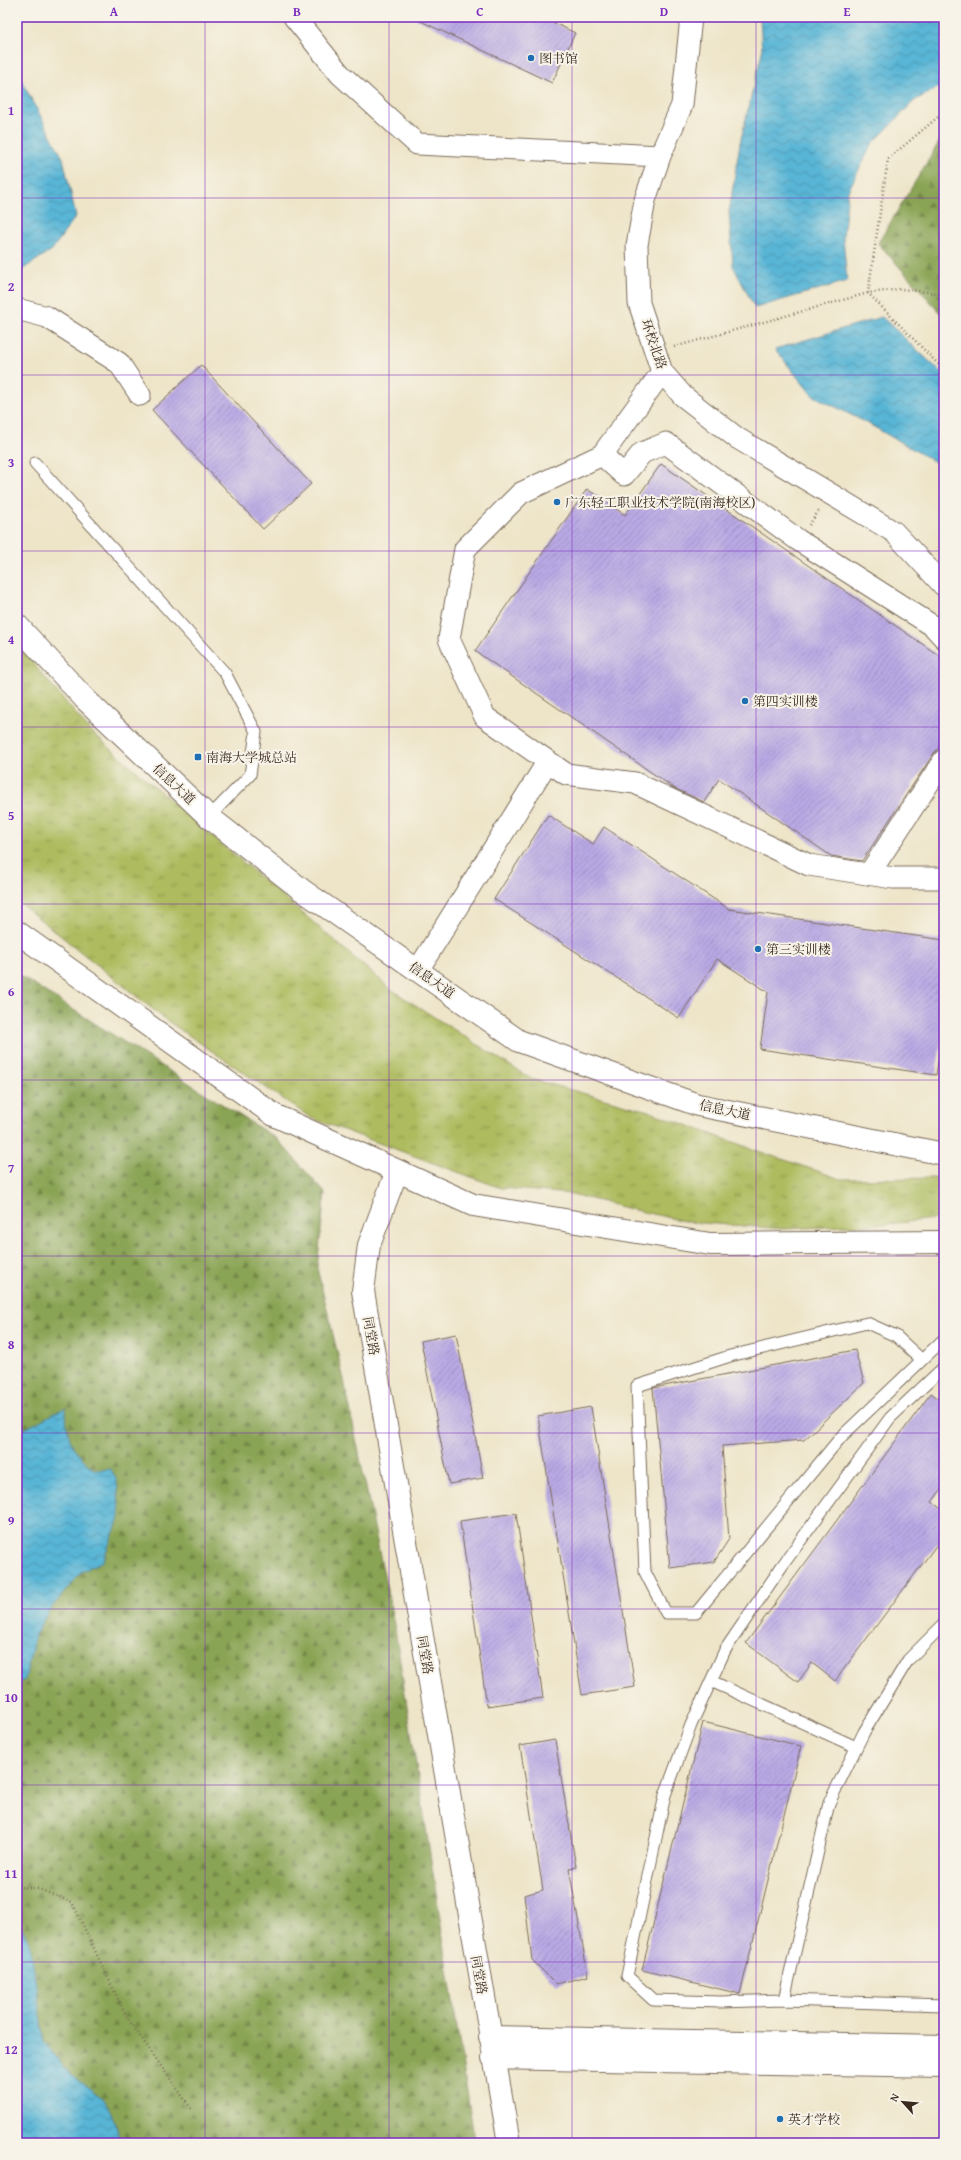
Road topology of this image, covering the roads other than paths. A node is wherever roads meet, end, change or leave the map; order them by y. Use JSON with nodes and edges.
{"nodes":[{"id":1,"x":294,"y":17,"type":"edge"},
{"id":2,"x":691,"y":17,"type":"edge"},
{"id":3,"x":660,"y":156,"type":"junction"},
{"id":4,"x":17,"y":309,"type":"edge"},
{"id":5,"x":662,"y":372,"type":"junction"},
{"id":6,"x":140,"y":395,"type":"dead end"},
{"id":7,"x":602,"y":455,"type":"junction"},
{"id":8,"x":35,"y":463,"type":"dead end"},
{"id":9,"x":944,"y":586,"type":"edge"},
{"id":10,"x":17,"y":626,"type":"edge"},
{"id":11,"x":944,"y":638,"type":"edge"},
{"id":12,"x":944,"y":760,"type":"edge"},
{"id":13,"x":548,"y":761,"type":"junction"},
{"id":14,"x":209,"y":817,"type":"junction"},
{"id":15,"x":869,"y":874,"type":"junction"},
{"id":16,"x":944,"y":878,"type":"edge"},
{"id":17,"x":17,"y":932,"type":"edge"},
{"id":18,"x":418,"y":970,"type":"junction"},
{"id":19,"x":944,"y":1154,"type":"edge"},
{"id":20,"x":397,"y":1171,"type":"junction"},
{"id":21,"x":944,"y":1242,"type":"edge"},
{"id":22,"x":944,"y":1339,"type":"edge"},
{"id":23,"x":922,"y":1360,"type":"junction"},
{"id":24,"x":944,"y":1367,"type":"edge"},
{"id":25,"x":944,"y":1624,"type":"edge"},
{"id":26,"x":711,"y":1681,"type":"junction"},
{"id":27,"x":856,"y":1747,"type":"junction"},
{"id":28,"x":784,"y":2000,"type":"junction"},
{"id":29,"x":944,"y":2005,"type":"edge"},
{"id":30,"x":944,"y":2046,"type":"edge"},
{"id":31,"x":492,"y":2048,"type":"junction"},
{"id":32,"x":944,"y":2066,"type":"edge"},
{"id":33,"x":509,"y":2143,"type":"edge"}],
"edges":[{"from":1,"to":3,"type":"street"},
{"from":2,"to":3,"type":"street","name":"环校北路"},
{"from":3,"to":5,"type":"street","name":"环校北路"},
{"from":4,"to":6,"type":"street"},
{"from":5,"to":7,"type":"street"},
{"from":5,"to":9,"type":"street","name":"环校北路"},
{"from":7,"to":11,"type":"street"},
{"from":7,"to":13,"type":"street"},
{"from":8,"to":14,"type":"lane"},
{"from":10,"to":14,"type":"main road","name":"信息大道"},
{"from":12,"to":15,"type":"street"},
{"from":13,"to":15,"type":"street"},
{"from":13,"to":18,"type":"street"},
{"from":14,"to":18,"type":"main road","name":"信息大道"},
{"from":15,"to":16,"type":"street"},
{"from":17,"to":20,"type":"main road"},
{"from":18,"to":19,"type":"main road","name":"信息大道"},
{"from":20,"to":21,"type":"main road"},
{"from":20,"to":31,"type":"main road","name":"同堂路"},
{"from":22,"to":23,"type":"lane"},
{"from":23,"to":23,"type":"lane"},
{"from":24,"to":26,"type":"lane"},
{"from":25,"to":27,"type":"lane"},
{"from":26,"to":27,"type":"lane"},
{"from":26,"to":28,"type":"lane"},
{"from":27,"to":28,"type":"lane"},
{"from":28,"to":29,"type":"lane"},
{"from":30,"to":31,"type":"main road"},
{"from":31,"to":32,"type":"main road"},
{"from":31,"to":33,"type":"main road","name":"同堂路"}]}
